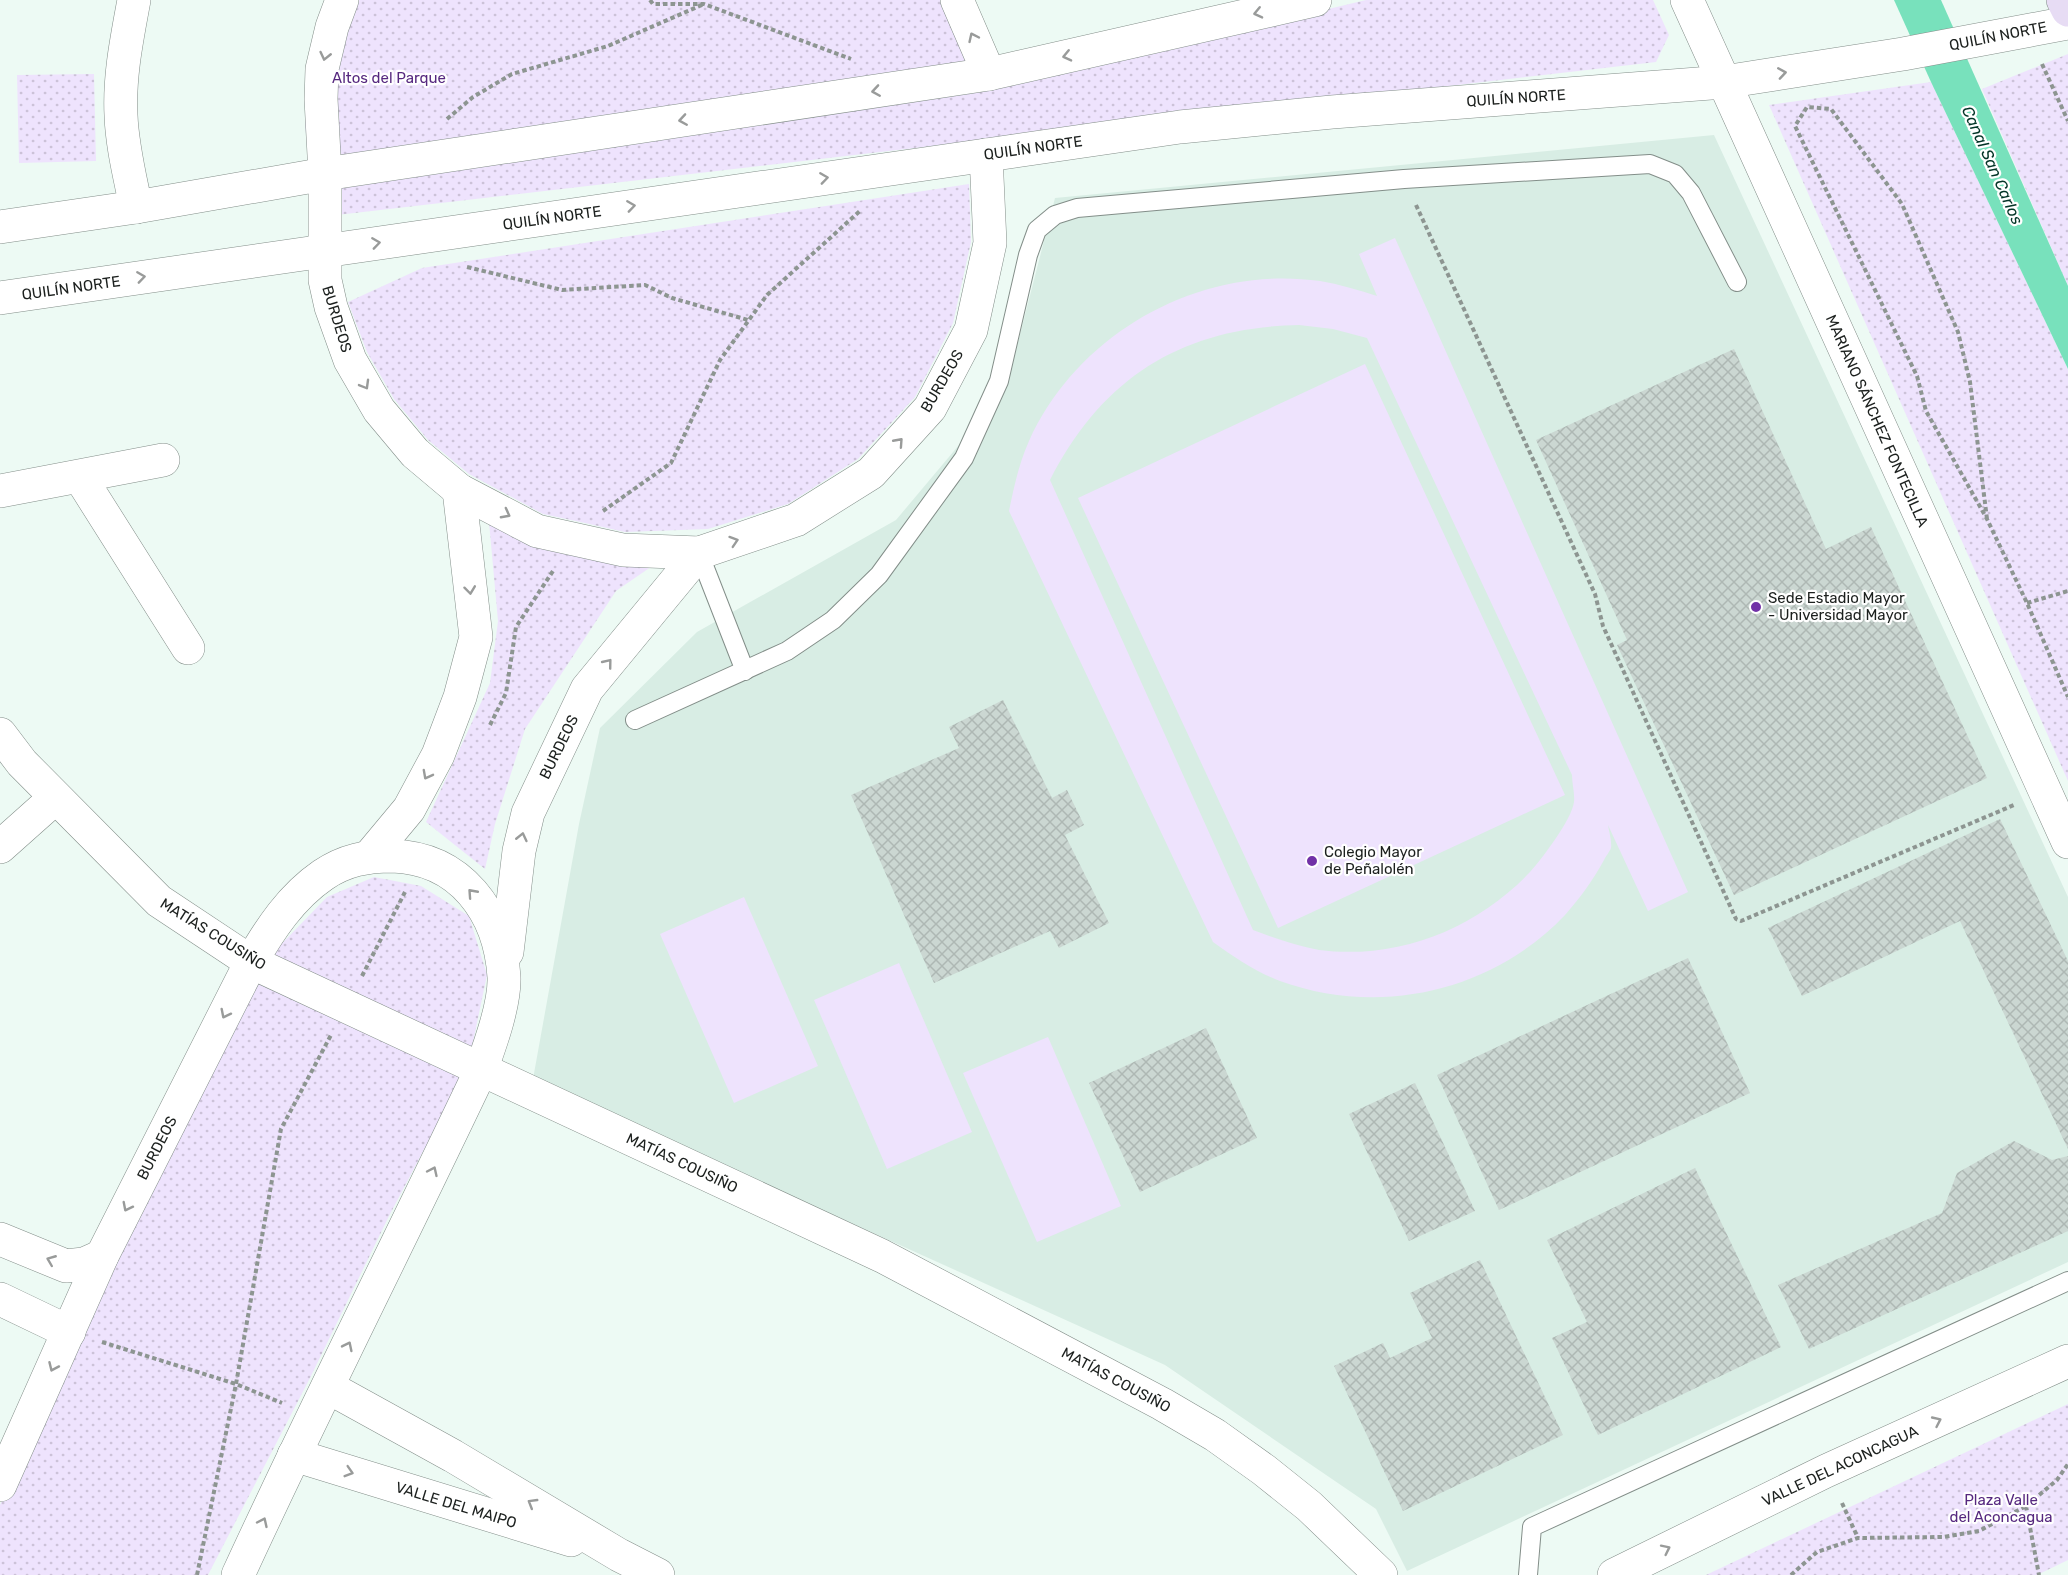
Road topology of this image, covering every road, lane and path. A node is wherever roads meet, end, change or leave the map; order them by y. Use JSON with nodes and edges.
{"nodes":[{"id":1,"x":134,"y":0,"type":"edge"},
{"id":2,"x":342,"y":0,"type":"edge"},
{"id":3,"x":650,"y":0,"type":"edge"},
{"id":4,"x":957,"y":0,"type":"edge"},
{"id":5,"x":1315,"y":0,"type":"edge"},
{"id":6,"x":1687,"y":0,"type":"edge"},
{"id":7,"x":2063,"y":0,"type":"edge"},
{"id":8,"x":703,"y":2,"type":"edge"},
{"id":9,"x":2068,"y":10,"type":"edge"},
{"id":10,"x":2068,"y":23,"type":"edge"},
{"id":11,"x":853,"y":60,"type":"dead end"},
{"id":12,"x":989,"y":74,"type":"junction"},
{"id":13,"x":1724,"y":82,"type":"junction"},
{"id":14,"x":446,"y":119,"type":"dead end"},
{"id":15,"x":986,"y":155,"type":"junction"},
{"id":16,"x":325,"y":174,"type":"junction"},
{"id":17,"x":1404,"y":179,"type":"junction"},
{"id":18,"x":866,"y":205,"type":"dead end"},
{"id":19,"x":136,"y":207,"type":"junction"},
{"id":20,"x":0,"y":226,"type":"edge"},
{"id":21,"x":326,"y":250,"type":"junction"},
{"id":22,"x":461,"y":266,"type":"dead end"},
{"id":23,"x":1737,"y":282,"type":"dead end"},
{"id":24,"x":0,"y":298,"type":"edge"},
{"id":25,"x":748,"y":320,"type":"junction"},
{"id":26,"x":163,"y":460,"type":"dead end"},
{"id":27,"x":80,"y":477,"type":"junction"},
{"id":28,"x":459,"y":490,"type":"junction"},
{"id":29,"x":0,"y":491,"type":"edge"},
{"id":30,"x":595,"y":517,"type":"dead end"},
{"id":31,"x":1987,"y":519,"type":"junction"},
{"id":32,"x":699,"y":553,"type":"junction"},
{"id":33,"x":2068,"y":591,"type":"edge"},
{"id":34,"x":2027,"y":603,"type":"junction"},
{"id":35,"x":188,"y":648,"type":"dead end"},
{"id":36,"x":746,"y":671,"type":"junction"},
{"id":37,"x":2068,"y":697,"type":"edge"},
{"id":38,"x":635,"y":720,"type":"dead end"},
{"id":39,"x":0,"y":734,"type":"edge"},
{"id":40,"x":2045,"y":792,"type":"junction"},
{"id":41,"x":55,"y":798,"type":"junction"},
{"id":42,"x":2068,"y":842,"type":"edge"},
{"id":43,"x":0,"y":847,"type":"edge"},
{"id":44,"x":369,"y":857,"type":"junction"},
{"id":45,"x":251,"y":962,"type":"junction"},
{"id":46,"x":504,"y":978,"type":"junction"},
{"id":47,"x":481,"y":1070,"type":"junction"},
{"id":48,"x":0,"y":1239,"type":"edge"},
{"id":49,"x":102,"y":1256,"type":"junction"},
{"id":50,"x":2068,"y":1281,"type":"edge"},
{"id":51,"x":0,"y":1299,"type":"edge"},
{"id":52,"x":69,"y":1332,"type":"junction"},
{"id":53,"x":2068,"y":1361,"type":"edge"},
{"id":54,"x":328,"y":1387,"type":"junction"},
{"id":55,"x":313,"y":1416,"type":"junction"},
{"id":56,"x":294,"y":1455,"type":"junction"},
{"id":57,"x":2068,"y":1464,"type":"edge"},
{"id":58,"x":0,"y":1485,"type":"edge"},
{"id":59,"x":2026,"y":1506,"type":"junction"},
{"id":60,"x":619,"y":1555,"type":"junction"},
{"id":61,"x":238,"y":1575,"type":"edge"},
{"id":62,"x":658,"y":1575,"type":"edge"},
{"id":63,"x":1381,"y":1575,"type":"edge"},
{"id":64,"x":1528,"y":1575,"type":"edge"},
{"id":65,"x":1614,"y":1575,"type":"edge"},
{"id":66,"x":1791,"y":1575,"type":"edge"},
{"id":67,"x":2039,"y":1575,"type":"edge"}],
"edges":[{"from":1,"to":19,"type":"street"},
{"from":2,"to":16,"type":"street","one_way":true},
{"from":3,"to":8,"type":"path"},
{"from":12,"to":4,"type":"street","one_way":true},
{"from":5,"to":12,"type":"street","one_way":true},
{"from":6,"to":13,"type":"street","name":"MARIANO SÁNCHEZ FONTECILLA"},
{"from":7,"to":9,"type":"main road"},
{"from":8,"to":11,"type":"path"},
{"from":8,"to":14,"type":"path"},
{"from":13,"to":10,"type":"street","name":"QUILÍN NORTE","one_way":true},
{"from":12,"to":16,"type":"street","one_way":true},
{"from":13,"to":15,"type":"street","name":"QUILÍN NORTE"},
{"from":13,"to":40,"type":"street","name":"MARIANO SÁNCHEZ FONTECILLA"},
{"from":21,"to":15,"type":"street","name":"QUILÍN NORTE","one_way":true},
{"from":32,"to":15,"type":"street","name":"BURDEOS","one_way":true},
{"from":16,"to":19,"type":"street"},
{"from":16,"to":21,"type":"street","name":"BURDEOS"},
{"from":17,"to":23,"type":"lane"},
{"from":17,"to":36,"type":"lane"},
{"from":17,"to":40,"type":"path"},
{"from":18,"to":25,"type":"path"},
{"from":19,"to":20,"type":"street"},
{"from":24,"to":21,"type":"street","name":"QUILÍN NORTE","one_way":true},
{"from":21,"to":28,"type":"street","name":"BURDEOS","one_way":true},
{"from":22,"to":25,"type":"path"},
{"from":25,"to":30,"type":"path"},
{"from":26,"to":27,"type":"street"},
{"from":27,"to":29,"type":"street"},
{"from":27,"to":35,"type":"street"},
{"from":28,"to":32,"type":"street","name":"BURDEOS","one_way":true},
{"from":28,"to":44,"type":"street","one_way":true},
{"from":31,"to":31,"type":"path"},
{"from":31,"to":34,"type":"path"},
{"from":32,"to":36,"type":"lane"},
{"from":46,"to":32,"type":"street","name":"BURDEOS","one_way":true},
{"from":33,"to":34,"type":"path"},
{"from":34,"to":37,"type":"path"},
{"from":36,"to":38,"type":"lane"},
{"from":39,"to":41,"type":"street","name":"MATÍAS COUSIÑO"},
{"from":40,"to":42,"type":"street","name":"MARIANO SÁNCHEZ FONTECILLA"},
{"from":41,"to":43,"type":"street"},
{"from":41,"to":45,"type":"street","name":"MATÍAS COUSIÑO"},
{"from":44,"to":45,"type":"street","name":"BURDEOS"},
{"from":46,"to":44,"type":"street","name":"BURDEOS","one_way":true},
{"from":45,"to":47,"type":"street","name":"MATÍAS COUSIÑO"},
{"from":45,"to":49,"type":"street","name":"BURDEOS","one_way":true},
{"from":46,"to":47,"type":"street","name":"BURDEOS"},
{"from":54,"to":47,"type":"street","name":"BURDEOS","one_way":true},
{"from":47,"to":63,"type":"street","name":"MATÍAS COUSIÑO"},
{"from":49,"to":48,"type":"street","one_way":true},
{"from":49,"to":52,"type":"street","name":"BURDEOS"},
{"from":50,"to":64,"type":"lane"},
{"from":51,"to":52,"type":"street"},
{"from":52,"to":55,"type":"path"},
{"from":52,"to":58,"type":"street","name":"BURDEOS","one_way":true},
{"from":65,"to":53,"type":"street","name":"VALLE DEL ACONCAGUA","one_way":true},
{"from":54,"to":55,"type":"street","name":"BURDEOS"},
{"from":60,"to":54,"type":"street","name":"VALLE DEL MAIPO","one_way":true},
{"from":55,"to":56,"type":"street","name":"BURDEOS"},
{"from":56,"to":60,"type":"street","name":"VALLE DEL MAIPO","one_way":true},
{"from":61,"to":56,"type":"street","name":"BURDEOS","one_way":true},
{"from":57,"to":59,"type":"path"},
{"from":59,"to":66,"type":"path"},
{"from":59,"to":67,"type":"path"},
{"from":60,"to":62,"type":"street","name":"VALLE DEL MAIPO"}]}
